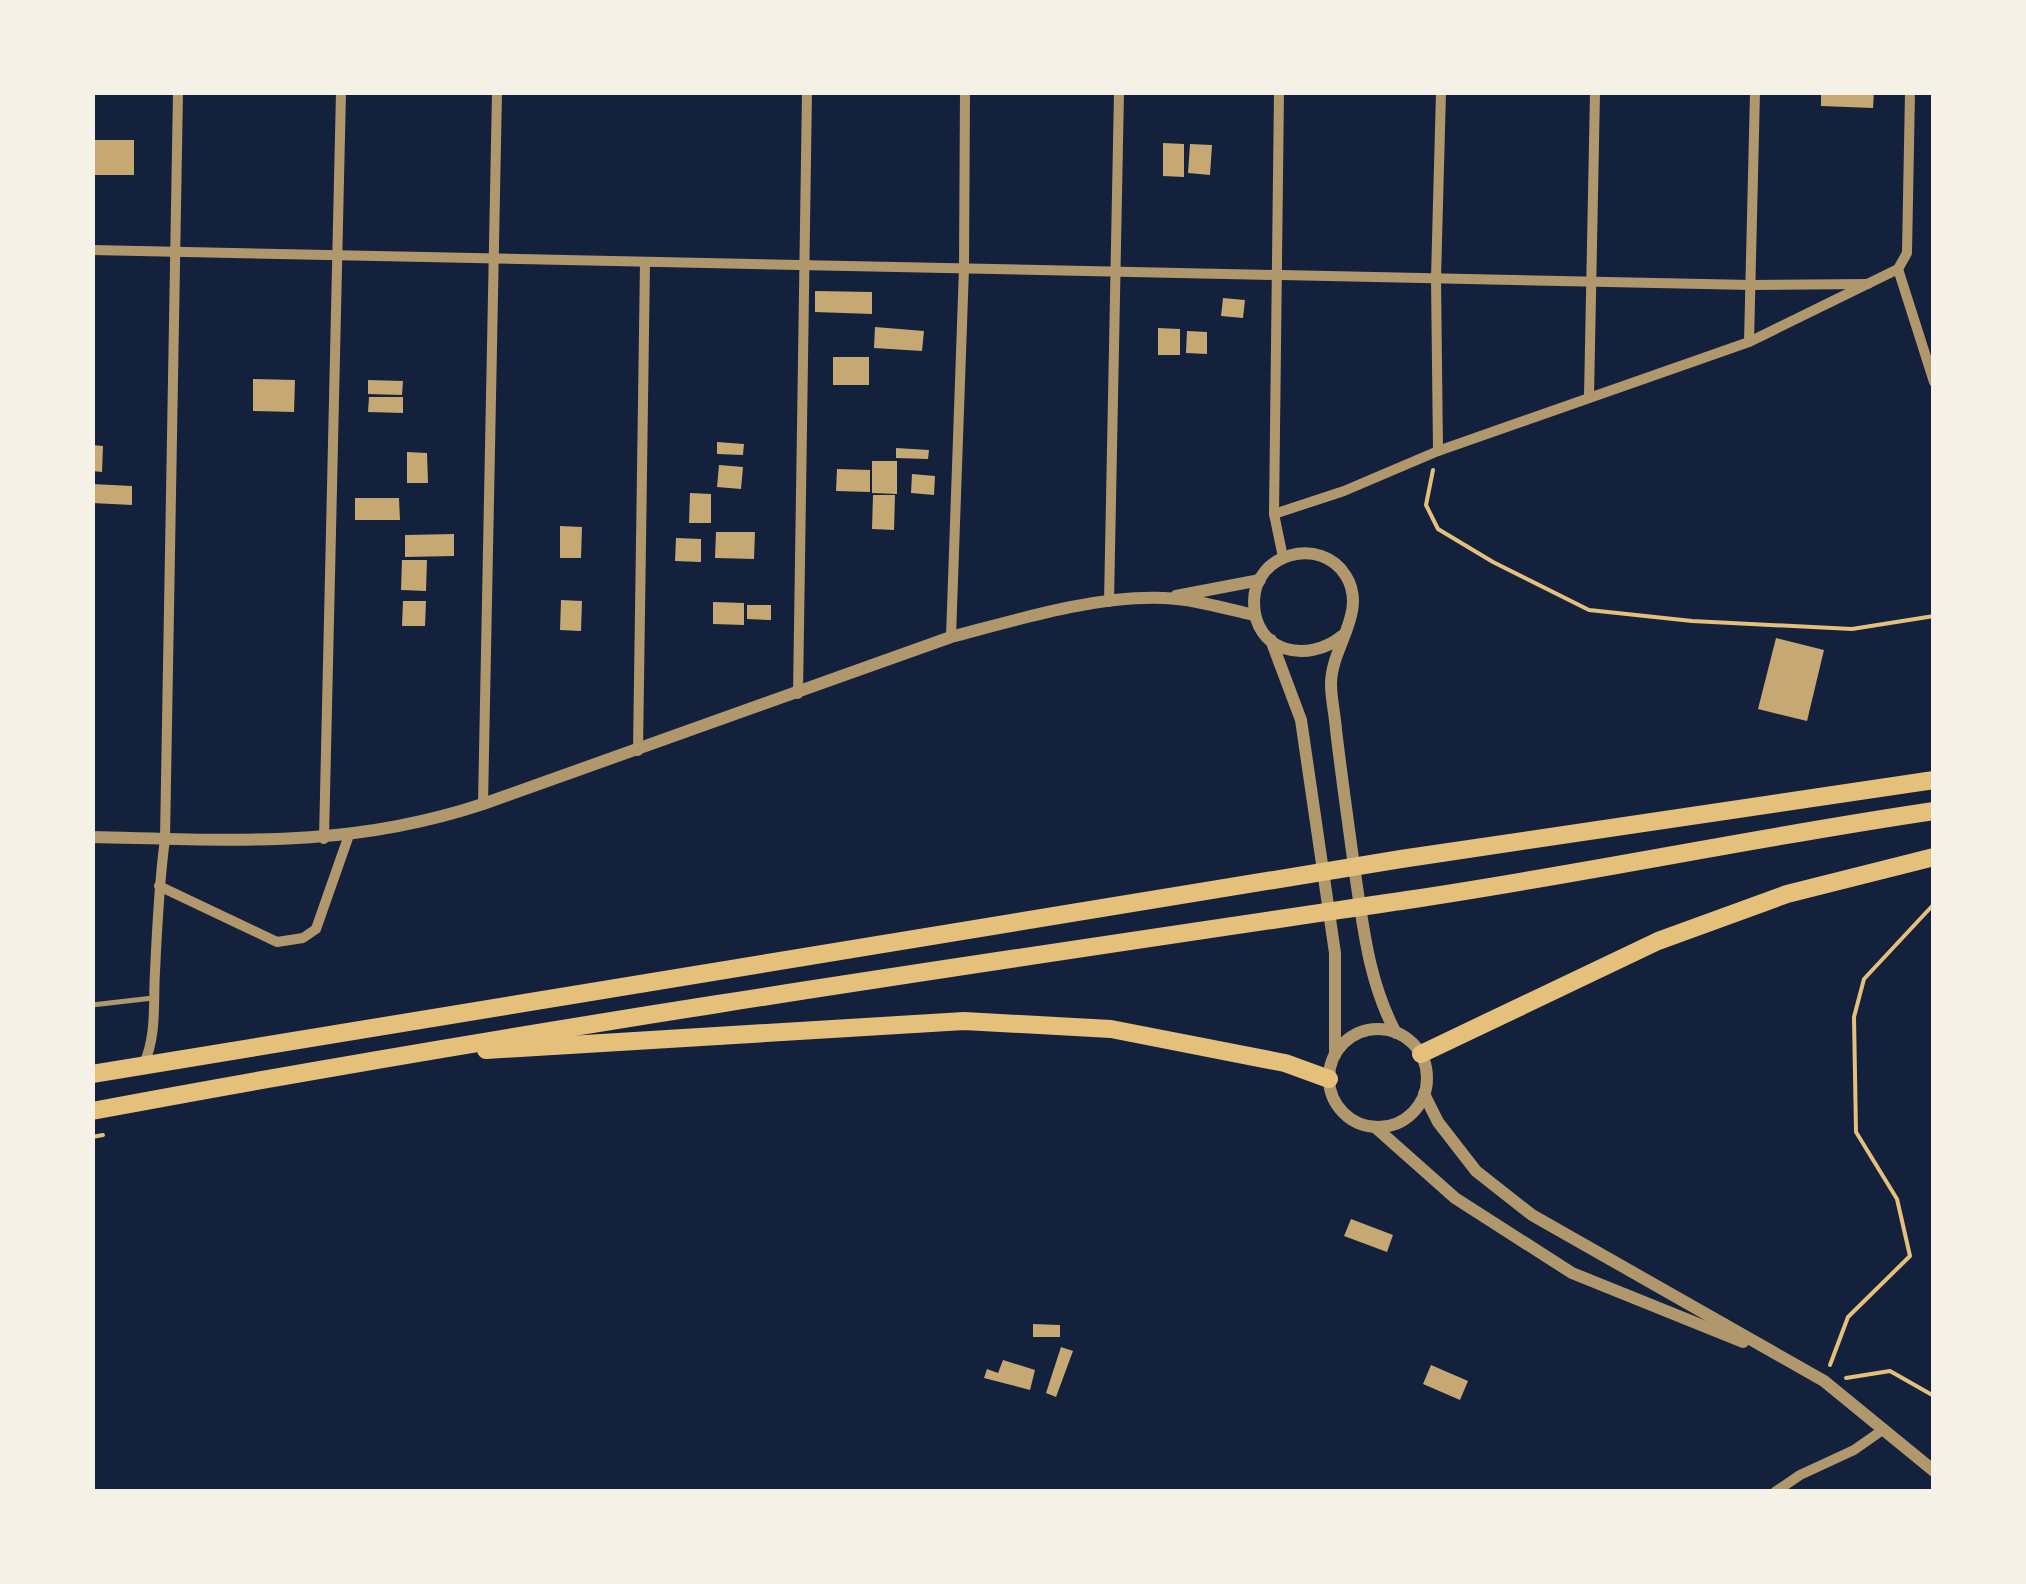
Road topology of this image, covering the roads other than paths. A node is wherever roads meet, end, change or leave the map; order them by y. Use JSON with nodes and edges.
{"nodes":[{"id":1,"x":178,"y":92,"type":"edge"},
{"id":2,"x":341,"y":92,"type":"edge"},
{"id":3,"x":496,"y":92,"type":"edge"},
{"id":4,"x":807,"y":92,"type":"edge"},
{"id":5,"x":965,"y":92,"type":"edge"},
{"id":6,"x":1118,"y":92,"type":"edge"},
{"id":7,"x":1279,"y":92,"type":"edge"},
{"id":8,"x":1441,"y":92,"type":"edge"},
{"id":9,"x":1595,"y":92,"type":"edge"},
{"id":10,"x":1755,"y":92,"type":"edge"},
{"id":11,"x":1910,"y":92,"type":"edge"},
{"id":12,"x":92,"y":250,"type":"edge"},
{"id":13,"x":177,"y":251,"type":"junction"},
{"id":14,"x":340,"y":255,"type":"junction"},
{"id":15,"x":492,"y":259,"type":"junction"},
{"id":16,"x":646,"y":262,"type":"junction"},
{"id":17,"x":805,"y":266,"type":"junction"},
{"id":18,"x":964,"y":268,"type":"junction"},
{"id":19,"x":1898,"y":269,"type":"junction"},
{"id":20,"x":1114,"y":272,"type":"junction"},
{"id":21,"x":1276,"y":275,"type":"junction"},
{"id":22,"x":1436,"y":278,"type":"junction"},
{"id":23,"x":1591,"y":282,"type":"junction"},
{"id":24,"x":1868,"y":284,"type":"junction"},
{"id":25,"x":1752,"y":285,"type":"junction"},
{"id":26,"x":1749,"y":342,"type":"junction"},
{"id":27,"x":1934,"y":382,"type":"edge"},
{"id":28,"x":1589,"y":397,"type":"junction"},
{"id":29,"x":1438,"y":451,"type":"junction"},
{"id":30,"x":1274,"y":514,"type":"junction"},
{"id":31,"x":1283,"y":557,"type":"junction"},
{"id":32,"x":1260,"y":580,"type":"junction"},
{"id":33,"x":1168,"y":598,"type":"junction"},
{"id":34,"x":1109,"y":602,"type":"junction"},
{"id":35,"x":1255,"y":615,"type":"junction"},
{"id":36,"x":1342,"y":636,"type":"junction"},
{"id":37,"x":952,"y":637,"type":"junction"},
{"id":38,"x":1270,"y":640,"type":"junction"},
{"id":39,"x":798,"y":694,"type":"junction"},
{"id":40,"x":638,"y":750,"type":"junction"},
{"id":41,"x":1934,"y":780,"type":"edge"},
{"id":42,"x":483,"y":804,"type":"junction"},
{"id":43,"x":1934,"y":811,"type":"edge"},
{"id":44,"x":349,"y":835,"type":"junction"},
{"id":45,"x":92,"y":837,"type":"edge"},
{"id":46,"x":165,"y":839,"type":"junction"},
{"id":47,"x":324,"y":839,"type":"junction"},
{"id":48,"x":1934,"y":857,"type":"edge"},
{"id":49,"x":159,"y":886,"type":"junction"},
{"id":50,"x":153,"y":998,"type":"junction"},
{"id":51,"x":92,"y":1005,"type":"edge"},
{"id":52,"x":1396,"y":1033,"type":"junction"},
{"id":53,"x":1420,"y":1054,"type":"junction"},
{"id":54,"x":401,"y":1055,"type":"junction"},
{"id":55,"x":1335,"y":1055,"type":"junction"},
{"id":56,"x":144,"y":1064,"type":"junction"},
{"id":57,"x":92,"y":1074,"type":"edge"},
{"id":58,"x":1328,"y":1079,"type":"junction"},
{"id":59,"x":1424,"y":1094,"type":"junction"},
{"id":60,"x":92,"y":1112,"type":"edge"},
{"id":61,"x":1375,"y":1127,"type":"junction"},
{"id":62,"x":1774,"y":1353,"type":"junction"},
{"id":63,"x":1884,"y":1429,"type":"junction"},
{"id":64,"x":1934,"y":1471,"type":"edge"},
{"id":65,"x":1775,"y":1492,"type":"edge"}],
"edges":[{"from":1,"to":13,"type":"street"},
{"from":2,"to":14,"type":"street"},
{"from":3,"to":15,"type":"street"},
{"from":4,"to":17,"type":"street"},
{"from":5,"to":18,"type":"street"},
{"from":6,"to":20,"type":"street"},
{"from":7,"to":21,"type":"street"},
{"from":8,"to":22,"type":"street"},
{"from":9,"to":23,"type":"street"},
{"from":10,"to":25,"type":"street"},
{"from":11,"to":19,"type":"street"},
{"from":12,"to":13,"type":"street"},
{"from":13,"to":14,"type":"street"},
{"from":13,"to":46,"type":"street"},
{"from":14,"to":15,"type":"street"},
{"from":14,"to":47,"type":"street"},
{"from":15,"to":16,"type":"street"},
{"from":15,"to":42,"type":"street"},
{"from":16,"to":17,"type":"street"},
{"from":16,"to":40,"type":"street"},
{"from":17,"to":18,"type":"street"},
{"from":17,"to":39,"type":"street"},
{"from":18,"to":20,"type":"street"},
{"from":18,"to":37,"type":"street"},
{"from":19,"to":24,"type":"street"},
{"from":19,"to":27,"type":"street"},
{"from":20,"to":21,"type":"street"},
{"from":20,"to":34,"type":"street"},
{"from":21,"to":22,"type":"street"},
{"from":21,"to":30,"type":"street"},
{"from":22,"to":23,"type":"street"},
{"from":22,"to":29,"type":"street"},
{"from":23,"to":25,"type":"street"},
{"from":23,"to":28,"type":"street"},
{"from":24,"to":25,"type":"street"},
{"from":24,"to":26,"type":"street"},
{"from":25,"to":26,"type":"street"},
{"from":26,"to":28,"type":"street"},
{"from":28,"to":29,"type":"street"},
{"from":29,"to":30,"type":"street"},
{"from":30,"to":31,"type":"street"},
{"from":31,"to":32,"type":"street"},
{"from":31,"to":36,"type":"street"},
{"from":32,"to":33,"type":"street"},
{"from":32,"to":35,"type":"street"},
{"from":33,"to":34,"type":"street"},
{"from":33,"to":35,"type":"street"},
{"from":34,"to":37,"type":"street"},
{"from":35,"to":38,"type":"street"},
{"from":36,"to":38,"type":"street"},
{"from":36,"to":52,"type":"street"},
{"from":37,"to":39,"type":"street"},
{"from":38,"to":55,"type":"street"},
{"from":39,"to":40,"type":"street"},
{"from":40,"to":42,"type":"street"},
{"from":41,"to":56,"type":"main road"},
{"from":42,"to":44,"type":"street"},
{"from":43,"to":54,"type":"main road"},
{"from":44,"to":47,"type":"street"},
{"from":44,"to":49,"type":"street"},
{"from":45,"to":46,"type":"street"},
{"from":46,"to":47,"type":"street"},
{"from":46,"to":49,"type":"street"},
{"from":48,"to":53,"type":"main road"},
{"from":49,"to":50,"type":"street"},
{"from":50,"to":51,"type":"lane"},
{"from":50,"to":56,"type":"street"},
{"from":52,"to":53,"type":"street"},
{"from":52,"to":55,"type":"street"},
{"from":53,"to":59,"type":"street"},
{"from":54,"to":58,"type":"main road"},
{"from":54,"to":60,"type":"main road"},
{"from":55,"to":58,"type":"street"},
{"from":56,"to":57,"type":"main road"},
{"from":58,"to":61,"type":"street"},
{"from":59,"to":61,"type":"street"},
{"from":59,"to":62,"type":"street"},
{"from":61,"to":62,"type":"street"},
{"from":62,"to":63,"type":"street"},
{"from":63,"to":64,"type":"street"},
{"from":63,"to":65,"type":"street"}]}
